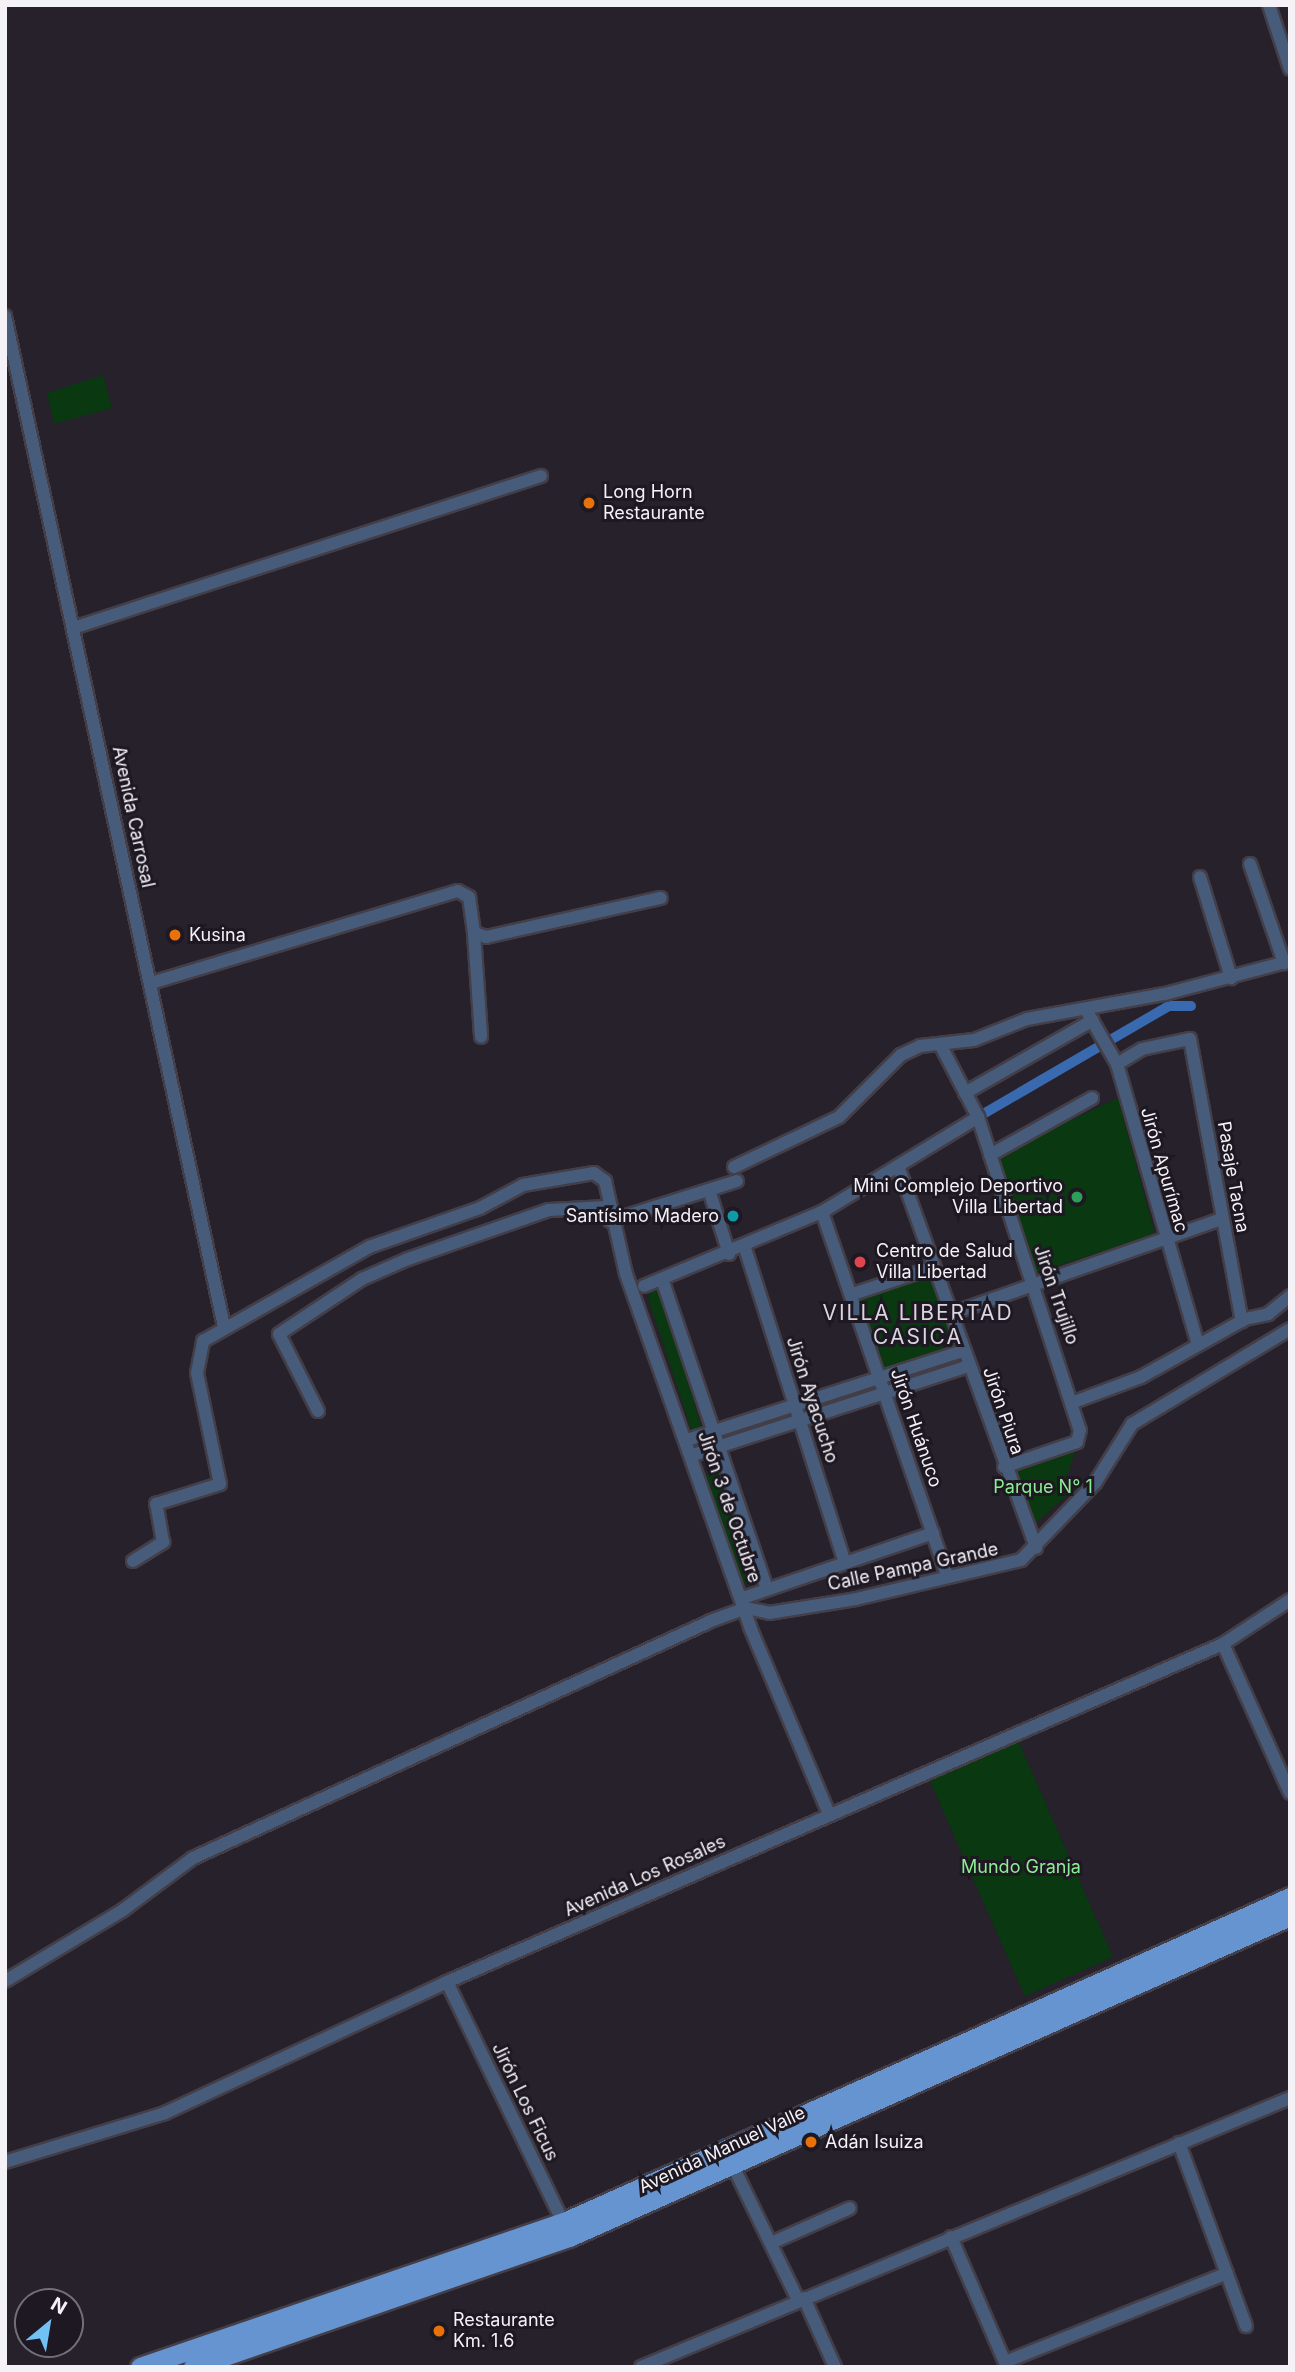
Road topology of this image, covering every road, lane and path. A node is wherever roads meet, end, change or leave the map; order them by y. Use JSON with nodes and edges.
{"nodes":[{"id":1,"x":1269,"y":5,"type":"edge"},
{"id":2,"x":1290,"y":69,"type":"edge"},
{"id":3,"x":5,"y":316,"type":"edge"},
{"id":4,"x":541,"y":476,"type":"dead end"},
{"id":5,"x":73,"y":628,"type":"junction"},
{"id":6,"x":1250,"y":863,"type":"dead end"},
{"id":7,"x":1200,"y":877,"type":"dead end"},
{"id":8,"x":661,"y":898,"type":"dead end"},
{"id":9,"x":474,"y":933,"type":"junction"},
{"id":10,"x":1287,"y":962,"type":"edge"},
{"id":11,"x":1231,"y":978,"type":"junction"},
{"id":12,"x":151,"y":983,"type":"junction"},
{"id":13,"x":1089,"y":1015,"type":"junction"},
{"id":14,"x":481,"y":1037,"type":"dead end"},
{"id":15,"x":941,"y":1046,"type":"junction"},
{"id":16,"x":1117,"y":1064,"type":"junction"},
{"id":17,"x":965,"y":1093,"type":"junction"},
{"id":18,"x":1092,"y":1098,"type":"dead end"},
{"id":19,"x":978,"y":1117,"type":"junction"},
{"id":20,"x":990,"y":1155,"type":"junction"},
{"id":21,"x":898,"y":1166,"type":"junction"},
{"id":22,"x":734,"y":1167,"type":"dead end"},
{"id":23,"x":737,"y":1181,"type":"dead end"},
{"id":24,"x":709,"y":1190,"type":"junction"},
{"id":25,"x":822,"y":1212,"type":"junction"},
{"id":26,"x":609,"y":1214,"type":"junction"},
{"id":27,"x":1222,"y":1219,"type":"junction"},
{"id":28,"x":1165,"y":1239,"type":"junction"},
{"id":29,"x":745,"y":1248,"type":"junction"},
{"id":30,"x":729,"y":1254,"type":"junction"},
{"id":31,"x":934,"y":1266,"type":"junction"},
{"id":32,"x":662,"y":1279,"type":"junction"},
{"id":33,"x":1032,"y":1284,"type":"junction"},
{"id":34,"x":644,"y":1286,"type":"dead end"},
{"id":35,"x":853,"y":1294,"type":"junction"},
{"id":36,"x":1290,"y":1296,"type":"edge"},
{"id":37,"x":950,"y":1314,"type":"junction"},
{"id":38,"x":1242,"y":1321,"type":"junction"},
{"id":39,"x":224,"y":1326,"type":"junction"},
{"id":40,"x":1290,"y":1329,"type":"edge"},
{"id":41,"x":1198,"y":1344,"type":"junction"},
{"id":42,"x":963,"y":1351,"type":"junction"},
{"id":43,"x":969,"y":1366,"type":"junction"},
{"id":44,"x":881,"y":1377,"type":"junction"},
{"id":45,"x":886,"y":1393,"type":"junction"},
{"id":46,"x":1074,"y":1402,"type":"junction"},
{"id":47,"x":795,"y":1405,"type":"junction"},
{"id":48,"x":318,"y":1411,"type":"dead end"},
{"id":49,"x":800,"y":1421,"type":"junction"},
{"id":50,"x":712,"y":1432,"type":"junction"},
{"id":51,"x":687,"y":1440,"type":"junction"},
{"id":52,"x":716,"y":1447,"type":"junction"},
{"id":53,"x":693,"y":1455,"type":"junction"},
{"id":54,"x":1004,"y":1467,"type":"junction"},
{"id":55,"x":933,"y":1533,"type":"junction"},
{"id":56,"x":1036,"y":1548,"type":"junction"},
{"id":57,"x":133,"y":1561,"type":"dead end"},
{"id":58,"x":845,"y":1563,"type":"junction"},
{"id":59,"x":947,"y":1576,"type":"junction"},
{"id":60,"x":767,"y":1589,"type":"junction"},
{"id":61,"x":1290,"y":1600,"type":"edge"},
{"id":62,"x":744,"y":1603,"type":"junction"},
{"id":63,"x":1223,"y":1643,"type":"junction"},
{"id":64,"x":1290,"y":1793,"type":"edge"},
{"id":65,"x":829,"y":1814,"type":"junction"},
{"id":66,"x":1290,"y":1897,"type":"edge"},
{"id":67,"x":1290,"y":1916,"type":"edge"},
{"id":68,"x":5,"y":1981,"type":"edge"},
{"id":69,"x":447,"y":1982,"type":"junction"},
{"id":70,"x":1290,"y":2098,"type":"edge"},
{"id":71,"x":1179,"y":2143,"type":"junction"},
{"id":72,"x":5,"y":2162,"type":"edge"},
{"id":73,"x":732,"y":2164,"type":"junction"},
{"id":74,"x":850,"y":2208,"type":"dead end"},
{"id":75,"x":567,"y":2230,"type":"junction"},
{"id":76,"x":951,"y":2237,"type":"junction"},
{"id":77,"x":771,"y":2243,"type":"junction"},
{"id":78,"x":1227,"y":2273,"type":"junction"},
{"id":79,"x":801,"y":2299,"type":"junction"},
{"id":80,"x":1246,"y":2326,"type":"dead end"},
{"id":81,"x":1006,"y":2364,"type":"edge"},
{"id":82,"x":140,"y":2367,"type":"edge"},
{"id":83,"x":193,"y":2367,"type":"edge"},
{"id":84,"x":641,"y":2367,"type":"edge"},
{"id":85,"x":835,"y":2367,"type":"edge"}],
"edges":[{"from":1,"to":2,"type":"street"},
{"from":3,"to":5,"type":"street","name":"Avenida Carrosal"},
{"from":4,"to":5,"type":"street"},
{"from":5,"to":12,"type":"street","name":"Avenida Carrosal"},
{"from":6,"to":10,"type":"street"},
{"from":7,"to":11,"type":"street"},
{"from":8,"to":9,"type":"street"},
{"from":9,"to":12,"type":"street"},
{"from":9,"to":14,"type":"street"},
{"from":10,"to":11,"type":"street"},
{"from":11,"to":13,"type":"street"},
{"from":12,"to":39,"type":"street","name":"Avenida Carrosal"},
{"from":13,"to":15,"type":"street"},
{"from":13,"to":16,"type":"street","name":"Jirón Apurímac"},
{"from":13,"to":17,"type":"street"},
{"from":15,"to":17,"type":"street","name":"Jirón Trujillo"},
{"from":15,"to":22,"type":"street"},
{"from":16,"to":27,"type":"street","name":"Pasaje Tacna"},
{"from":16,"to":28,"type":"street","name":"Jirón Apurímac"},
{"from":17,"to":19,"type":"street","name":"Jirón Trujillo"},
{"from":18,"to":20,"type":"street"},
{"from":19,"to":20,"type":"street","name":"Jirón Trujillo"},
{"from":19,"to":21,"type":"street"},
{"from":20,"to":33,"type":"street","name":"Jirón Trujillo"},
{"from":21,"to":25,"type":"street"},
{"from":21,"to":31,"type":"street","name":"Jirón Piura"},
{"from":23,"to":24,"type":"street"},
{"from":24,"to":26,"type":"street"},
{"from":24,"to":30,"type":"street"},
{"from":25,"to":29,"type":"street"},
{"from":25,"to":35,"type":"street","name":"Jirón Huánuco"},
{"from":26,"to":39,"type":"street","name":"Jirón 3 de Octubre"},
{"from":26,"to":48,"type":"street"},
{"from":26,"to":51,"type":"street","name":"Jirón 3 de Octubre"},
{"from":27,"to":28,"type":"street"},
{"from":27,"to":38,"type":"street","name":"Pasaje Tacna"},
{"from":28,"to":33,"type":"street"},
{"from":28,"to":41,"type":"street","name":"Jirón Apurímac"},
{"from":29,"to":30,"type":"street"},
{"from":29,"to":47,"type":"street","name":"Jirón Ayacucho"},
{"from":30,"to":32,"type":"street"},
{"from":31,"to":35,"type":"street"},
{"from":31,"to":37,"type":"street","name":"Jirón Piura"},
{"from":32,"to":34,"type":"street"},
{"from":32,"to":50,"type":"street","name":"Jirón 3 de Octubre"},
{"from":33,"to":37,"type":"street"},
{"from":33,"to":46,"type":"street","name":"Jirón Trujillo"},
{"from":35,"to":44,"type":"street","name":"Jirón Huánuco"},
{"from":36,"to":38,"type":"street"},
{"from":37,"to":42,"type":"street","name":"Jirón Piura"},
{"from":38,"to":41,"type":"street"},
{"from":39,"to":57,"type":"street","name":"Jirón 3 de Octubre"},
{"from":40,"to":56,"type":"street","name":"Calle Pampa Grande"},
{"from":41,"to":46,"type":"street"},
{"from":42,"to":43,"type":"street","name":"Jirón Piura"},
{"from":42,"to":44,"type":"street"},
{"from":43,"to":45,"type":"street"},
{"from":43,"to":54,"type":"street","name":"Jirón Piura"},
{"from":44,"to":45,"type":"street","name":"Jirón Huánuco"},
{"from":44,"to":47,"type":"street"},
{"from":45,"to":49,"type":"street"},
{"from":45,"to":55,"type":"street","name":"Jirón Huánuco"},
{"from":46,"to":54,"type":"street","name":"Jirón Trujillo"},
{"from":47,"to":49,"type":"street","name":"Jirón Ayacucho"},
{"from":47,"to":50,"type":"street"},
{"from":49,"to":52,"type":"street"},
{"from":49,"to":58,"type":"street","name":"Jirón Ayacucho"},
{"from":50,"to":51,"type":"street"},
{"from":50,"to":52,"type":"street","name":"Jirón 3 de Octubre"},
{"from":51,"to":53,"type":"street","name":"Jirón 3 de Octubre"},
{"from":52,"to":53,"type":"street"},
{"from":52,"to":60,"type":"street","name":"Jirón 3 de Octubre"},
{"from":53,"to":62,"type":"street","name":"Jirón 3 de Octubre"},
{"from":54,"to":56,"type":"street","name":"Jirón Piura"},
{"from":55,"to":58,"type":"street"},
{"from":55,"to":59,"type":"street","name":"Jirón Huánuco"},
{"from":56,"to":59,"type":"street","name":"Calle Pampa Grande"},
{"from":58,"to":60,"type":"street"},
{"from":59,"to":62,"type":"street","name":"Calle Pampa Grande"},
{"from":60,"to":62,"type":"street"},
{"from":61,"to":63,"type":"street","name":"Avenida Los Rosales"},
{"from":62,"to":65,"type":"street","name":"Jirón 3 de Octubre"},
{"from":62,"to":68,"type":"street"},
{"from":63,"to":64,"type":"street"},
{"from":63,"to":65,"type":"street","name":"Avenida Los Rosales"},
{"from":65,"to":69,"type":"street","name":"Avenida Los Rosales"},
{"from":66,"to":75,"type":"main road","name":"Avenida Manuel Valle"},
{"from":67,"to":73,"type":"main road","name":"Avenida Manuel Valle"},
{"from":69,"to":72,"type":"street","name":"Avenida Los Rosales"},
{"from":69,"to":75,"type":"street","name":"Jirón Los Ficus"},
{"from":70,"to":71,"type":"street"},
{"from":71,"to":76,"type":"street"},
{"from":71,"to":78,"type":"street"},
{"from":73,"to":75,"type":"main road","name":"Avenida Manuel Valle"},
{"from":73,"to":77,"type":"street"},
{"from":74,"to":77,"type":"street"},
{"from":75,"to":82,"type":"main road","name":"Avenida Manuel Valle"},
{"from":75,"to":83,"type":"main road","name":"Avenida Manuel Valle"},
{"from":76,"to":79,"type":"street"},
{"from":76,"to":81,"type":"street"},
{"from":77,"to":79,"type":"street"},
{"from":78,"to":80,"type":"street"},
{"from":78,"to":81,"type":"street"},
{"from":79,"to":84,"type":"street"},
{"from":79,"to":85,"type":"street"}]}
